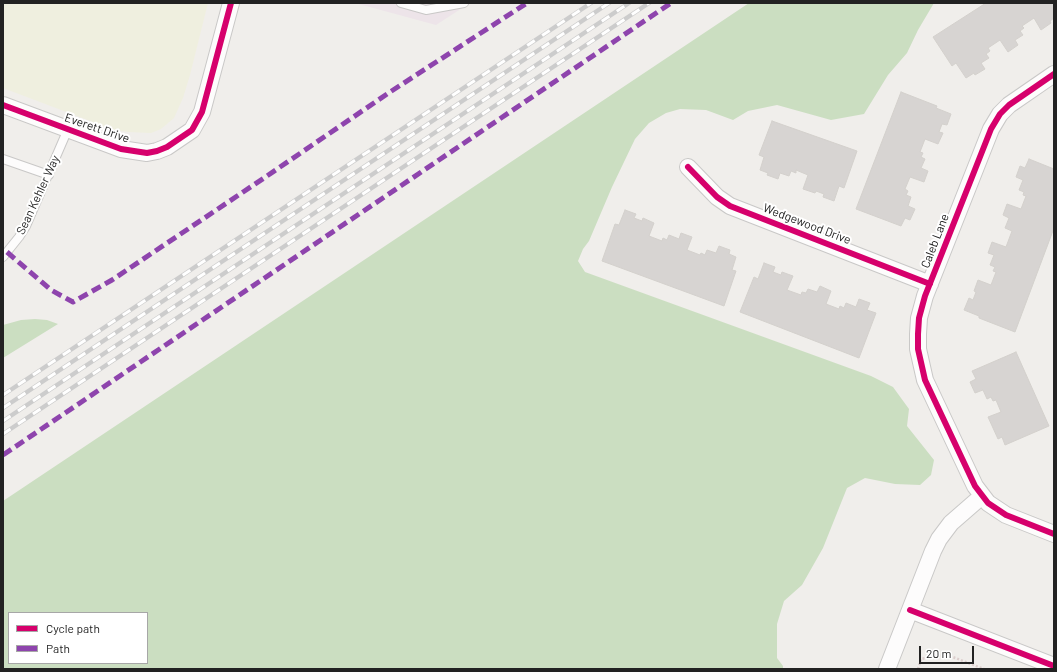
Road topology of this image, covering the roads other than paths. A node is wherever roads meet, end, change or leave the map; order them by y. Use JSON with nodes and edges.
{"nodes":[{"id":1,"x":231,"y":3,"type":"edge"},
{"id":2,"x":401,"y":3,"type":"edge"},
{"id":3,"x":464,"y":3,"type":"edge"},
{"id":4,"x":1054,"y":74,"type":"edge"},
{"id":5,"x":3,"y":106,"type":"edge"},
{"id":6,"x":68,"y":130,"type":"junction"},
{"id":7,"x":3,"y":158,"type":"edge"},
{"id":8,"x":688,"y":167,"type":"dead end"},
{"id":9,"x":48,"y":175,"type":"junction"},
{"id":10,"x":3,"y":257,"type":"edge"},
{"id":11,"x":930,"y":284,"type":"junction"},
{"id":12,"x":982,"y":496,"type":"junction"},
{"id":13,"x":1054,"y":534,"type":"edge"},
{"id":14,"x":910,"y":610,"type":"junction"},
{"id":15,"x":1054,"y":666,"type":"edge"},
{"id":16,"x":888,"y":669,"type":"edge"}],
"edges":[{"from":1,"to":6,"type":"street","name":"Everett Drive"},
{"from":2,"to":3,"type":"lane"},
{"from":4,"to":11,"type":"street","name":"Caleb Lane"},
{"from":5,"to":6,"type":"street","name":"Everett Drive"},
{"from":6,"to":9,"type":"lane","name":"Sean Kehler Way"},
{"from":7,"to":9,"type":"lane"},
{"from":8,"to":11,"type":"street","name":"Wedgewood Drive"},
{"from":9,"to":10,"type":"lane","name":"Sean Kehler Way"},
{"from":11,"to":12,"type":"street","name":"Caleb Lane"},
{"from":12,"to":13,"type":"street","name":"Caleb Lane"},
{"from":12,"to":14,"type":"street"},
{"from":14,"to":15,"type":"street"},
{"from":14,"to":16,"type":"street"}]}
